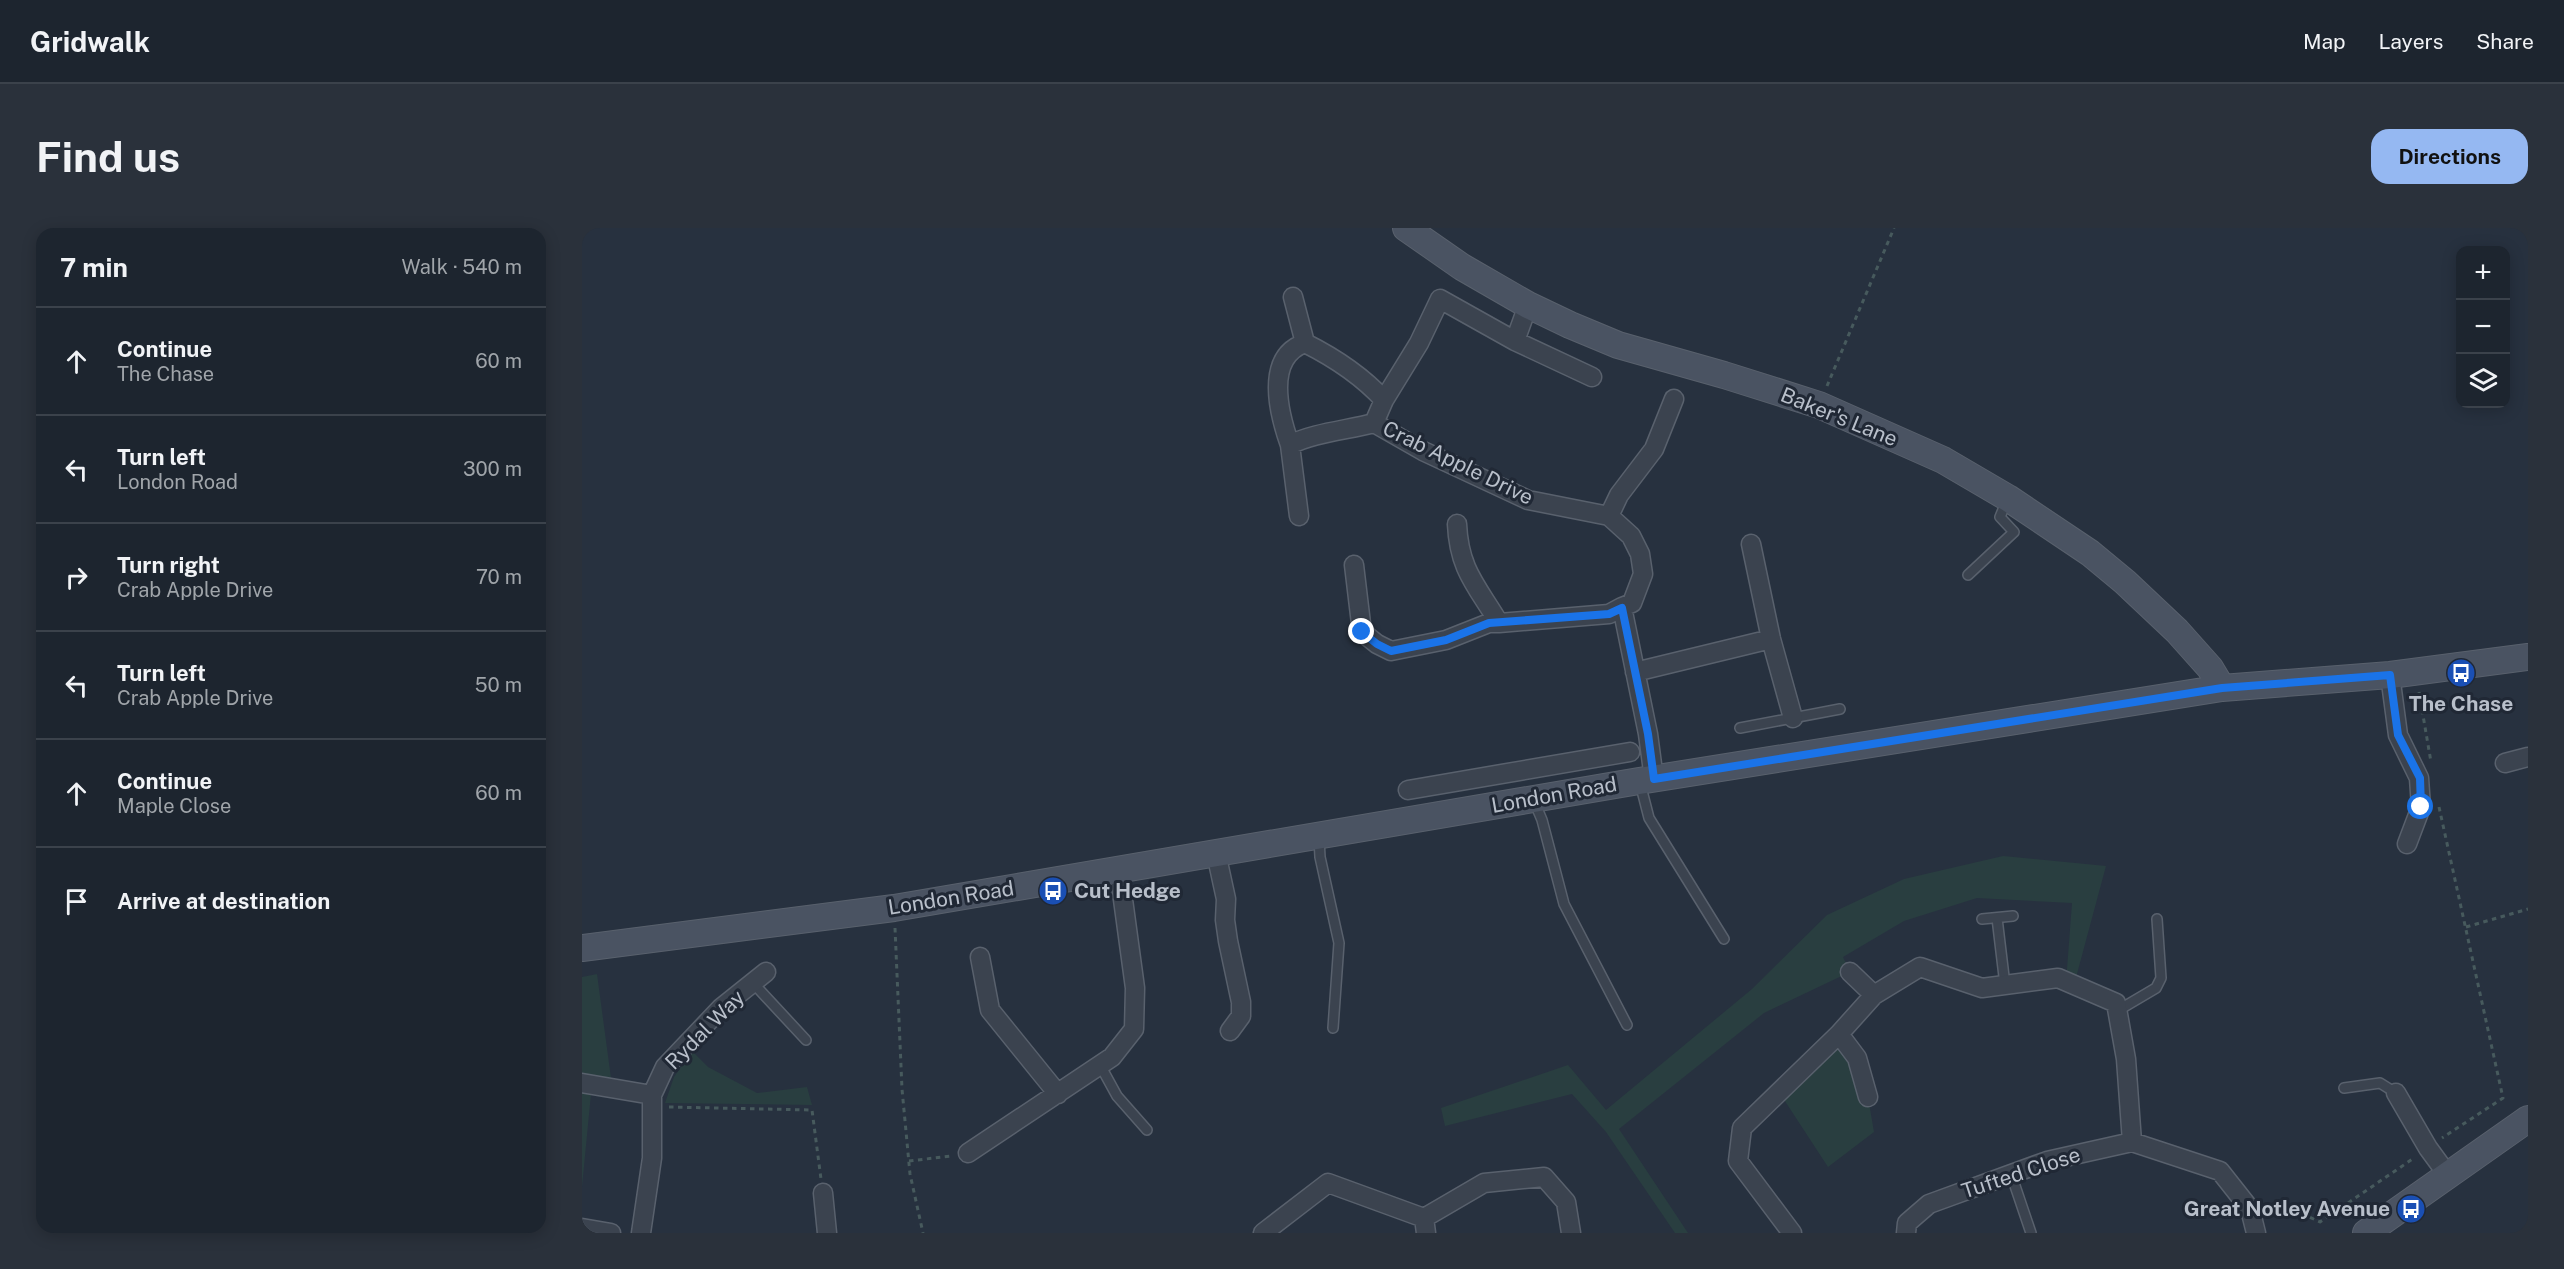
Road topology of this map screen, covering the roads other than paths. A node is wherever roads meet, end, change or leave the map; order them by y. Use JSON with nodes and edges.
{"nodes":[{"id":1,"x":1406,"y":228,"type":"edge"},
{"id":2,"x":1293,"y":297,"type":"dead end"},
{"id":3,"x":1528,"y":304,"type":"junction"},
{"id":4,"x":1515,"y":341,"type":"junction"},
{"id":5,"x":1305,"y":343,"type":"junction"},
{"id":6,"x":1592,"y":376,"type":"dead end"},
{"id":7,"x":1674,"y":399,"type":"dead end"},
{"id":8,"x":1384,"y":400,"type":"junction"},
{"id":9,"x":1374,"y":423,"type":"junction"},
{"id":10,"x":1290,"y":445,"type":"junction"},
{"id":11,"x":2008,"y":498,"type":"junction"},
{"id":12,"x":1299,"y":516,"type":"dead end"},
{"id":13,"x":1609,"y":516,"type":"junction"},
{"id":14,"x":1457,"y":524,"type":"dead end"},
{"id":15,"x":1751,"y":544,"type":"dead end"},
{"id":16,"x":1354,"y":566,"type":"dead end"},
{"id":17,"x":1968,"y":575,"type":"dead end"},
{"id":18,"x":1622,"y":608,"type":"junction"},
{"id":19,"x":1499,"y":623,"type":"junction"},
{"id":20,"x":1771,"y":639,"type":"junction"},
{"id":21,"x":2528,"y":657,"type":"edge"},
{"id":22,"x":1635,"y":672,"type":"junction"},
{"id":23,"x":2390,"y":675,"type":"junction"},
{"id":24,"x":2222,"y":688,"type":"junction"},
{"id":25,"x":1840,"y":709,"type":"dead end"},
{"id":26,"x":1793,"y":718,"type":"junction"},
{"id":27,"x":1740,"y":728,"type":"dead end"},
{"id":28,"x":1630,"y":752,"type":"dead end"},
{"id":29,"x":2528,"y":757,"type":"edge"},
{"id":30,"x":2505,"y":763,"type":"dead end"},
{"id":31,"x":1536,"y":768,"type":"junction"},
{"id":32,"x":1647,"y":780,"type":"junction"},
{"id":33,"x":1407,"y":790,"type":"dead end"},
{"id":34,"x":1538,"y":798,"type":"junction"},
{"id":35,"x":1319,"y":836,"type":"junction"},
{"id":36,"x":2407,"y":844,"type":"dead end"},
{"id":37,"x":1216,"y":853,"type":"junction"},
{"id":38,"x":1119,"y":870,"type":"junction"},
{"id":39,"x":2013,"y":916,"type":"dead end"},
{"id":40,"x":1997,"y":918,"type":"junction"},
{"id":41,"x":1982,"y":919,"type":"dead end"},
{"id":42,"x":2157,"y":919,"type":"dead end"},
{"id":43,"x":1724,"y":939,"type":"dead end"},
{"id":44,"x":582,"y":948,"type":"edge"},
{"id":45,"x":980,"y":957,"type":"dead end"},
{"id":46,"x":1850,"y":972,"type":"dead end"},
{"id":47,"x":760,"y":978,"type":"joint"},
{"id":48,"x":2005,"y":985,"type":"junction"},
{"id":49,"x":1874,"y":995,"type":"junction"},
{"id":50,"x":2117,"y":1011,"type":"junction"},
{"id":51,"x":1627,"y":1024,"type":"dead end"},
{"id":52,"x":1334,"y":1028,"type":"dead end"},
{"id":53,"x":1230,"y":1032,"type":"dead end"},
{"id":54,"x":1839,"y":1034,"type":"junction"},
{"id":55,"x":806,"y":1040,"type":"dead end"},
{"id":56,"x":1100,"y":1065,"type":"junction"},
{"id":57,"x":582,"y":1083,"type":"edge"},
{"id":58,"x":2344,"y":1088,"type":"dead end"},
{"id":59,"x":1058,"y":1094,"type":"junction"},
{"id":60,"x":2396,"y":1094,"type":"joint"},
{"id":61,"x":1868,"y":1097,"type":"dead end"},
{"id":62,"x":652,"y":1101,"type":"junction"},
{"id":63,"x":2528,"y":1119,"type":"edge"},
{"id":64,"x":1147,"y":1130,"type":"dead end"},
{"id":65,"x":2132,"y":1142,"type":"junction"},
{"id":66,"x":968,"y":1153,"type":"road end"},
{"id":67,"x":2011,"y":1174,"type":"junction"},
{"id":68,"x":2447,"y":1174,"type":"junction"},
{"id":69,"x":823,"y":1193,"type":"road end"},
{"id":70,"x":1425,"y":1225,"type":"edge"},
{"id":71,"x":582,"y":1228,"type":"edge"},
{"id":72,"x":611,"y":1233,"type":"edge"},
{"id":73,"x":641,"y":1233,"type":"edge"},
{"id":74,"x":827,"y":1233,"type":"edge"},
{"id":75,"x":1263,"y":1233,"type":"edge"},
{"id":76,"x":1571,"y":1233,"type":"edge"},
{"id":77,"x":1792,"y":1233,"type":"edge"},
{"id":78,"x":1906,"y":1233,"type":"edge"},
{"id":79,"x":2031,"y":1233,"type":"edge"},
{"id":80,"x":2256,"y":1233,"type":"edge"},
{"id":81,"x":2366,"y":1233,"type":"edge"}],
"edges":[{"from":1,"to":3,"type":"street","name":"Baker's Lane"},
{"from":2,"to":5,"type":"street"},
{"from":3,"to":4,"type":"street"},
{"from":3,"to":11,"type":"street","name":"Baker's Lane"},
{"from":4,"to":6,"type":"street"},
{"from":4,"to":8,"type":"street","name":"Crab Apple Drive"},
{"from":5,"to":8,"type":"street","name":"Crab Apple Drive"},
{"from":5,"to":10,"type":"street"},
{"from":7,"to":13,"type":"street"},
{"from":8,"to":9,"type":"street","name":"Crab Apple Drive"},
{"from":9,"to":10,"type":"street","name":"Crab Apple Drive"},
{"from":9,"to":13,"type":"street","name":"Crab Apple Drive"},
{"from":10,"to":12,"type":"street"},
{"from":11,"to":17,"type":"lane"},
{"from":11,"to":24,"type":"street","name":"Baker's Lane"},
{"from":13,"to":18,"type":"street"},
{"from":14,"to":19,"type":"street"},
{"from":15,"to":20,"type":"street"},
{"from":16,"to":19,"type":"street"},
{"from":18,"to":19,"type":"street"},
{"from":18,"to":22,"type":"street"},
{"from":20,"to":22,"type":"street"},
{"from":20,"to":26,"type":"street"},
{"from":21,"to":23,"type":"street","name":"London Road"},
{"from":22,"to":32,"type":"street"},
{"from":23,"to":24,"type":"street","name":"London Road"},
{"from":23,"to":36,"type":"street"},
{"from":24,"to":32,"type":"street","name":"London Road"},
{"from":25,"to":26,"type":"lane"},
{"from":26,"to":27,"type":"lane"},
{"from":28,"to":31,"type":"street"},
{"from":29,"to":30,"type":"street"},
{"from":31,"to":33,"type":"street"},
{"from":31,"to":34,"type":"street"},
{"from":32,"to":34,"type":"street","name":"London Road"},
{"from":32,"to":43,"type":"lane"},
{"from":34,"to":35,"type":"street","name":"London Road"},
{"from":34,"to":51,"type":"lane"},
{"from":35,"to":37,"type":"street","name":"London Road"},
{"from":35,"to":52,"type":"lane"},
{"from":37,"to":38,"type":"street","name":"London Road"},
{"from":37,"to":53,"type":"street"},
{"from":38,"to":44,"type":"street","name":"London Road"},
{"from":38,"to":56,"type":"street"},
{"from":39,"to":40,"type":"lane"},
{"from":40,"to":41,"type":"lane"},
{"from":40,"to":48,"type":"lane"},
{"from":42,"to":50,"type":"lane"},
{"from":45,"to":59,"type":"street"},
{"from":46,"to":49,"type":"street"},
{"from":47,"to":55,"type":"lane"},
{"from":47,"to":62,"type":"street","name":"Rydal Way"},
{"from":48,"to":49,"type":"street"},
{"from":48,"to":50,"type":"street"},
{"from":49,"to":54,"type":"street"},
{"from":50,"to":65,"type":"street"},
{"from":54,"to":61,"type":"street"},
{"from":54,"to":77,"type":"street"},
{"from":56,"to":59,"type":"street"},
{"from":56,"to":64,"type":"lane"},
{"from":57,"to":62,"type":"street"},
{"from":58,"to":60,"type":"lane"},
{"from":59,"to":66,"type":"street"},
{"from":60,"to":68,"type":"street"},
{"from":62,"to":73,"type":"street","name":"Rydal Way"},
{"from":63,"to":68,"type":"street"},
{"from":65,"to":67,"type":"street","name":"Tufted Close"},
{"from":65,"to":80,"type":"street"},
{"from":67,"to":78,"type":"street","name":"Tufted Close"},
{"from":67,"to":79,"type":"lane"},
{"from":68,"to":81,"type":"street"},
{"from":69,"to":74,"type":"street"},
{"from":70,"to":75,"type":"street"},
{"from":70,"to":76,"type":"street"},
{"from":71,"to":72,"type":"street"}]}
